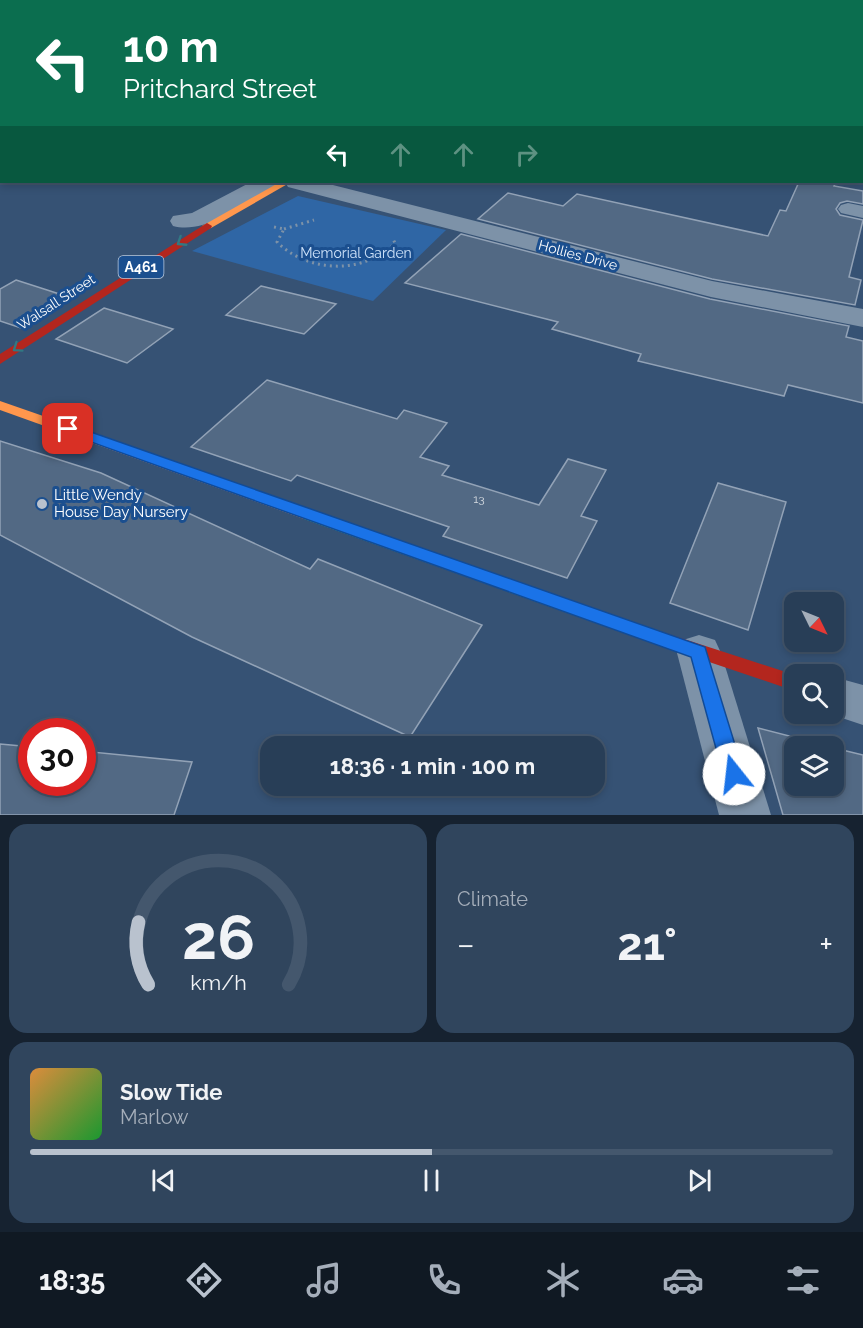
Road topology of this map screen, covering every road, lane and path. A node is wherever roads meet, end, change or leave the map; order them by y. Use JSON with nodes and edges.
{"nodes":[{"id":1,"x":248,"y":183,"type":"edge"},
{"id":2,"x":265,"y":183,"type":"edge"},
{"id":3,"x":284,"y":183,"type":"edge"},
{"id":4,"x":300,"y":183,"type":"edge"},
{"id":5,"x":323,"y":220,"type":"dead end"},
{"id":6,"x":177,"y":224,"type":"joint"},
{"id":7,"x":266,"y":225,"type":"dead end"},
{"id":8,"x":284,"y":229,"type":"junction"},
{"id":9,"x":391,"y":233,"type":"dead end"},
{"id":10,"x":863,"y":318,"type":"edge"},
{"id":11,"x":0,"y":360,"type":"edge"},
{"id":12,"x":0,"y":405,"type":"edge"},
{"id":13,"x":699,"y":653,"type":"junction"},
{"id":14,"x":784,"y":680,"type":"edge"},
{"id":15,"x":844,"y":699,"type":"edge"},
{"id":16,"x":863,"y":705,"type":"edge"},
{"id":17,"x":745,"y":815,"type":"edge"}],
"edges":[{"from":1,"to":6,"type":"main road"},
{"from":2,"to":6,"type":"street"},
{"from":3,"to":11,"type":"main road","name":"Walsall Street","number":"A461","one_way":true},
{"from":4,"to":10,"type":"street","name":"Hollies Drive"},
{"from":5,"to":8,"type":"path"},
{"from":7,"to":8,"type":"path"},
{"from":8,"to":9,"type":"path"},
{"from":12,"to":13,"type":"main road"},
{"from":13,"to":14,"type":"main road"},
{"from":13,"to":17,"type":"street"},
{"from":15,"to":16,"type":"street"}]}
